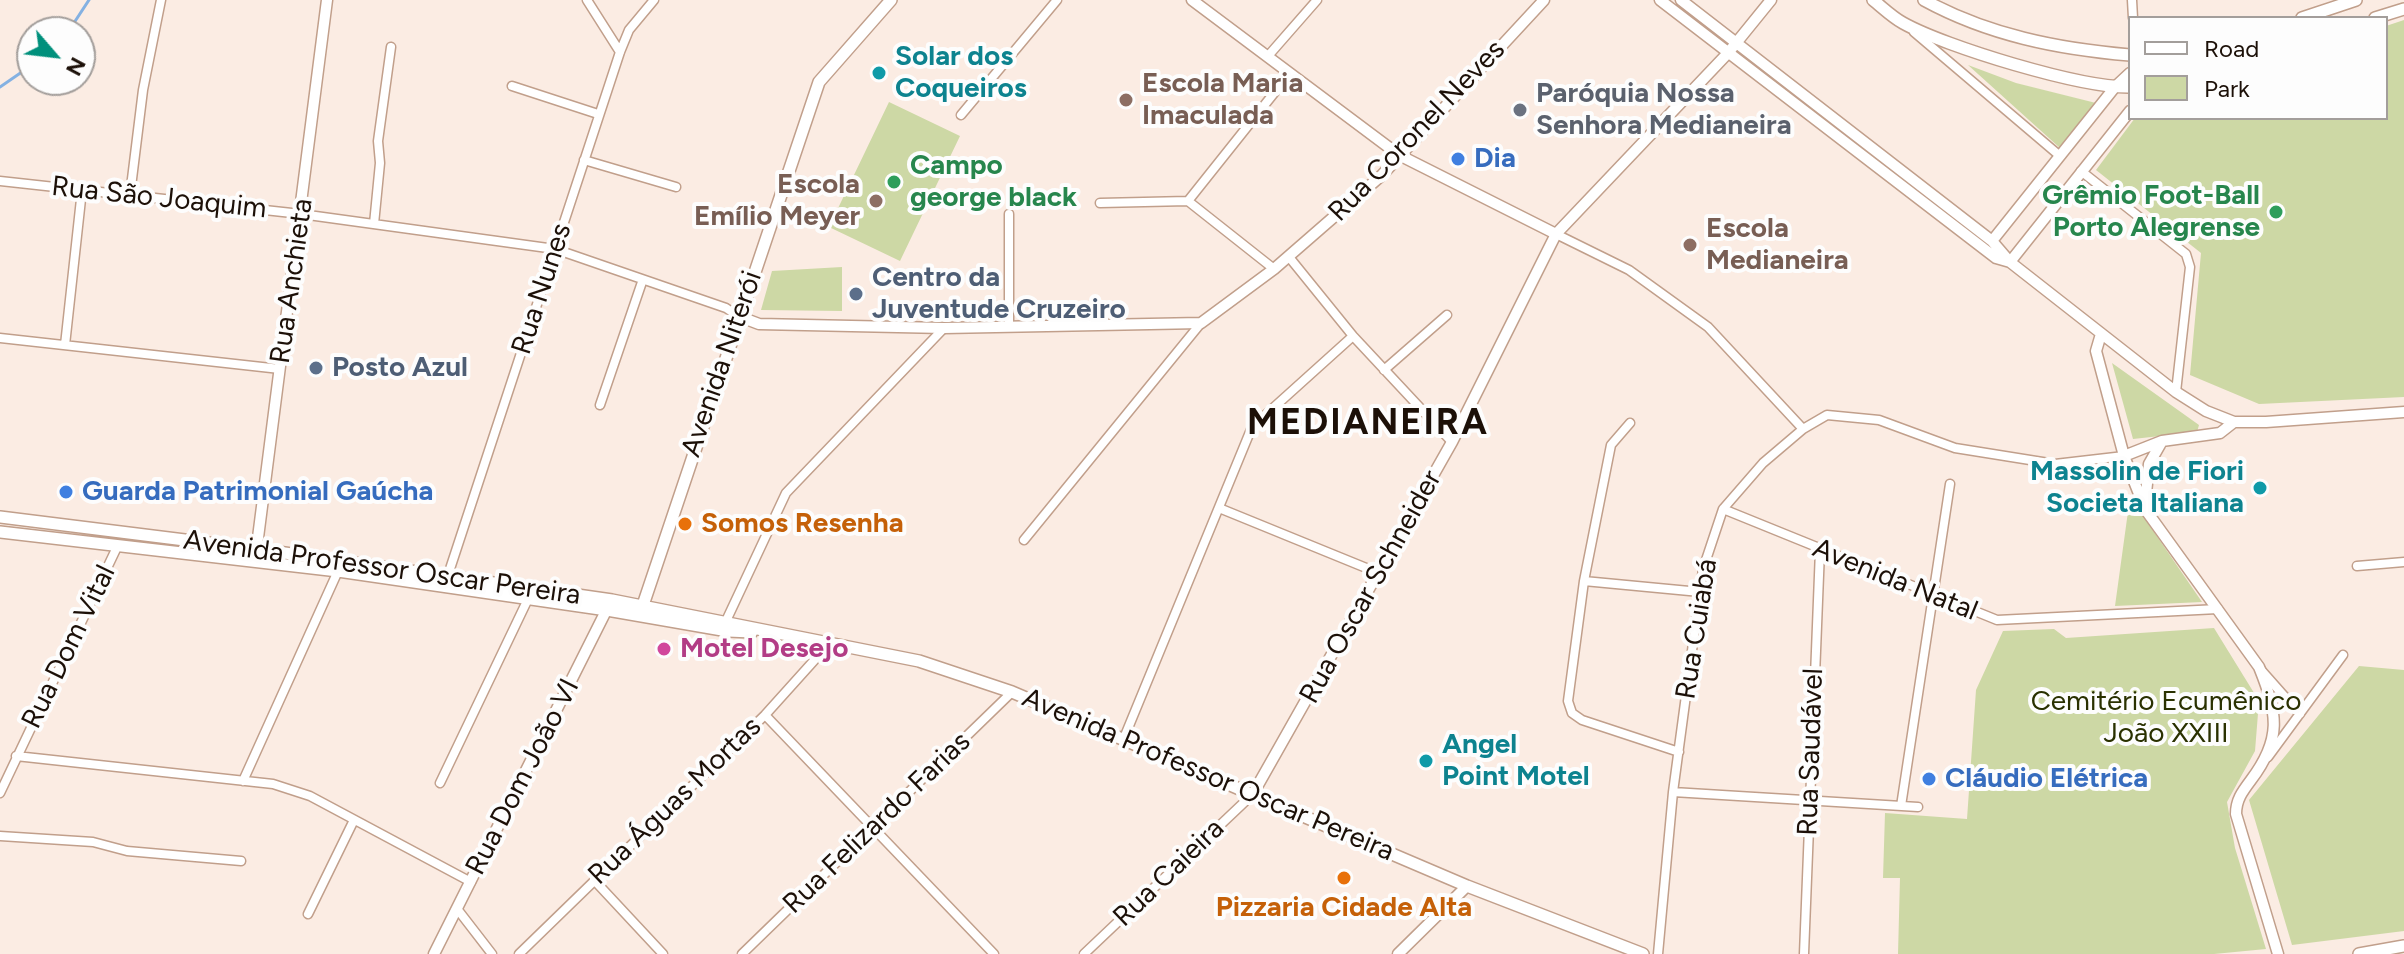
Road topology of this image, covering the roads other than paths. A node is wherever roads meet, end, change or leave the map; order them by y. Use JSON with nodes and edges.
{"nodes":[{"id":1,"x":161,"y":0,"type":"edge"},
{"id":2,"x":327,"y":0,"type":"edge"},
{"id":3,"x":587,"y":0,"type":"edge"},
{"id":4,"x":654,"y":0,"type":"edge"},
{"id":5,"x":891,"y":0,"type":"edge"},
{"id":6,"x":1057,"y":0,"type":"edge"},
{"id":7,"x":1192,"y":0,"type":"edge"},
{"id":8,"x":1317,"y":0,"type":"edge"},
{"id":9,"x":1544,"y":0,"type":"edge"},
{"id":10,"x":1660,"y":0,"type":"edge"},
{"id":11,"x":1681,"y":0,"type":"edge"},
{"id":12,"x":1771,"y":0,"type":"edge"},
{"id":13,"x":1873,"y":0,"type":"edge"},
{"id":14,"x":1924,"y":0,"type":"edge"},
{"id":15,"x":2356,"y":0,"type":"edge"},
{"id":16,"x":2404,"y":9,"type":"edge"},
{"id":17,"x":2308,"y":16,"type":"edge"},
{"id":18,"x":2381,"y":16,"type":"edge"},
{"id":19,"x":1903,"y":23,"type":"junction"},
{"id":20,"x":1738,"y":42,"type":"junction"},
{"id":21,"x":391,"y":47,"type":"dead end"},
{"id":22,"x":620,"y":52,"type":"junction"},
{"id":23,"x":1728,"y":53,"type":"junction"},
{"id":24,"x":2128,"y":55,"type":"edge"},
{"id":25,"x":1268,"y":56,"type":"junction"},
{"id":26,"x":1290,"y":73,"type":"junction"},
{"id":27,"x":2128,"y":75,"type":"edge"},
{"id":28,"x":512,"y":86,"type":"dead end"},
{"id":29,"x":2115,"y":87,"type":"junction"},
{"id":30,"x":2128,"y":87,"type":"edge"},
{"id":31,"x":2128,"y":113,"type":"edge"},
{"id":32,"x":598,"y":114,"type":"junction"},
{"id":33,"x":961,"y":115,"type":"dead end"},
{"id":34,"x":1399,"y":155,"type":"junction"},
{"id":35,"x":2060,"y":156,"type":"junction"},
{"id":36,"x":584,"y":160,"type":"junction"},
{"id":37,"x":2081,"y":171,"type":"junction"},
{"id":38,"x":0,"y":181,"type":"edge"},
{"id":39,"x":676,"y":187,"type":"dead end"},
{"id":40,"x":82,"y":190,"type":"junction"},
{"id":41,"x":130,"y":195,"type":"junction"},
{"id":42,"x":1188,"y":201,"type":"junction"},
{"id":43,"x":1100,"y":203,"type":"dead end"},
{"id":44,"x":301,"y":214,"type":"junction"},
{"id":45,"x":1009,"y":214,"type":"dead end"},
{"id":46,"x":374,"y":224,"type":"junction"},
{"id":47,"x":1556,"y":234,"type":"junction"},
{"id":48,"x":1992,"y":241,"type":"junction"},
{"id":49,"x":555,"y":249,"type":"junction"},
{"id":50,"x":1289,"y":257,"type":"junction"},
{"id":51,"x":2010,"y":262,"type":"junction"},
{"id":52,"x":1274,"y":269,"type":"junction"},
{"id":53,"x":642,"y":282,"type":"junction"},
{"id":54,"x":1447,"y":315,"type":"dead end"},
{"id":55,"x":738,"y":316,"type":"junction"},
{"id":56,"x":1201,"y":323,"type":"junction"},
{"id":57,"x":1009,"y":327,"type":"junction"},
{"id":58,"x":944,"y":328,"type":"junction"},
{"id":59,"x":2101,"y":334,"type":"junction"},
{"id":60,"x":1353,"y":336,"type":"junction"},
{"id":61,"x":0,"y":338,"type":"edge"},
{"id":62,"x":65,"y":345,"type":"junction"},
{"id":63,"x":280,"y":369,"type":"junction"},
{"id":64,"x":1384,"y":370,"type":"junction"},
{"id":65,"x":2176,"y":392,"type":"junction"},
{"id":66,"x":600,"y":405,"type":"dead end"},
{"id":67,"x":2404,"y":412,"type":"edge"},
{"id":68,"x":2234,"y":422,"type":"junction"},
{"id":69,"x":1630,"y":423,"type":"dead end"},
{"id":70,"x":1803,"y":429,"type":"junction"},
{"id":71,"x":2162,"y":441,"type":"junction"},
{"id":72,"x":1452,"y":442,"type":"junction"},
{"id":73,"x":2124,"y":456,"type":"junction"},
{"id":74,"x":1950,"y":484,"type":"dead end"},
{"id":75,"x":1219,"y":508,"type":"junction"},
{"id":76,"x":1723,"y":509,"type":"junction"},
{"id":77,"x":2145,"y":509,"type":"junction"},
{"id":78,"x":0,"y":517,"type":"edge"},
{"id":79,"x":0,"y":532,"type":"edge"},
{"id":80,"x":1024,"y":540,"type":"dead end"},
{"id":81,"x":118,"y":545,"type":"junction"},
{"id":82,"x":1820,"y":550,"type":"junction"},
{"id":83,"x":256,"y":555,"type":"junction"},
{"id":84,"x":2404,"y":562,"type":"edge"},
{"id":85,"x":2357,"y":566,"type":"dead end"},
{"id":86,"x":338,"y":571,"type":"junction"},
{"id":87,"x":1381,"y":574,"type":"junction"},
{"id":88,"x":446,"y":581,"type":"junction"},
{"id":89,"x":1584,"y":581,"type":"junction"},
{"id":90,"x":1700,"y":592,"type":"junction"},
{"id":91,"x":1934,"y":595,"type":"junction"},
{"id":92,"x":528,"y":599,"type":"junction"},
{"id":93,"x":610,"y":605,"type":"junction"},
{"id":94,"x":2218,"y":609,"type":"junction"},
{"id":95,"x":641,"y":610,"type":"junction"},
{"id":96,"x":726,"y":621,"type":"junction"},
{"id":97,"x":762,"y":632,"type":"junction"},
{"id":98,"x":828,"y":645,"type":"junction"},
{"id":99,"x":2343,"y":655,"type":"dead end"},
{"id":100,"x":2259,"y":667,"type":"junction"},
{"id":101,"x":1012,"y":692,"type":"junction"},
{"id":102,"x":2300,"y":714,"type":"junction"},
{"id":103,"x":765,"y":715,"type":"junction"},
{"id":104,"x":1124,"y":738,"type":"junction"},
{"id":105,"x":1679,"y":752,"type":"junction"},
{"id":106,"x":16,"y":756,"type":"junction"},
{"id":107,"x":2268,"y":757,"type":"junction"},
{"id":108,"x":243,"y":781,"type":"junction"},
{"id":109,"x":440,"y":783,"type":"dead end"},
{"id":110,"x":1254,"y":792,"type":"junction"},
{"id":111,"x":1673,"y":792,"type":"junction"},
{"id":112,"x":0,"y":793,"type":"edge"},
{"id":113,"x":1809,"y":802,"type":"junction"},
{"id":114,"x":1901,"y":806,"type":"junction"},
{"id":115,"x":1918,"y":807,"type":"dead end"},
{"id":116,"x":354,"y":820,"type":"junction"},
{"id":117,"x":875,"y":827,"type":"junction"},
{"id":118,"x":0,"y":836,"type":"edge"},
{"id":119,"x":241,"y":861,"type":"dead end"},
{"id":120,"x":594,"y":880,"type":"junction"},
{"id":121,"x":471,"y":882,"type":"junction"},
{"id":122,"x":1467,"y":886,"type":"junction"},
{"id":123,"x":458,"y":910,"type":"junction"},
{"id":124,"x":308,"y":914,"type":"dead end"},
{"id":125,"x":2404,"y":946,"type":"edge"},
{"id":126,"x":434,"y":954,"type":"edge"},
{"id":127,"x":492,"y":954,"type":"edge"},
{"id":128,"x":519,"y":954,"type":"edge"},
{"id":129,"x":663,"y":954,"type":"edge"},
{"id":130,"x":742,"y":954,"type":"edge"},
{"id":131,"x":994,"y":954,"type":"edge"},
{"id":132,"x":1084,"y":954,"type":"edge"},
{"id":133,"x":1398,"y":954,"type":"edge"},
{"id":134,"x":1643,"y":954,"type":"edge"},
{"id":135,"x":1658,"y":954,"type":"edge"},
{"id":136,"x":1804,"y":954,"type":"edge"},
{"id":137,"x":2278,"y":954,"type":"edge"},
{"id":138,"x":2359,"y":954,"type":"edge"}],
"edges":[{"from":1,"to":41,"type":"street"},
{"from":2,"to":44,"type":"street","name":"Rua Anchieta"},
{"from":3,"to":22,"type":"street"},
{"from":4,"to":22,"type":"street","name":"Rua Nunes"},
{"from":5,"to":55,"type":"main road","name":"Avenida Niterói"},
{"from":6,"to":33,"type":"street"},
{"from":7,"to":25,"type":"street"},
{"from":8,"to":25,"type":"street"},
{"from":9,"to":34,"type":"street","name":"Rua Coronel Neves"},
{"from":10,"to":23,"type":"street"},
{"from":11,"to":20,"type":"street"},
{"from":12,"to":20,"type":"street","name":"Rua Oscar Schneider"},
{"from":13,"to":19,"type":"main road"},
{"from":14,"to":24,"type":"main road"},
{"from":15,"to":17,"type":"main road"},
{"from":16,"to":18,"type":"main road"},
{"from":19,"to":29,"type":"main road"},
{"from":19,"to":35,"type":"street"},
{"from":20,"to":23,"type":"street","name":"Rua Oscar Schneider"},
{"from":20,"to":48,"type":"street"},
{"from":21,"to":46,"type":"street"},
{"from":22,"to":32,"type":"street","name":"Rua Nunes"},
{"from":23,"to":47,"type":"street","name":"Rua Oscar Schneider"},
{"from":23,"to":51,"type":"street"},
{"from":25,"to":26,"type":"street"},
{"from":26,"to":34,"type":"street"},
{"from":26,"to":42,"type":"street"},
{"from":27,"to":29,"type":"street"},
{"from":28,"to":32,"type":"street"},
{"from":29,"to":30,"type":"main road"},
{"from":29,"to":35,"type":"street"},
{"from":31,"to":37,"type":"street"},
{"from":32,"to":36,"type":"street","name":"Rua Nunes"},
{"from":34,"to":47,"type":"street"},
{"from":34,"to":50,"type":"street","name":"Rua Coronel Neves"},
{"from":35,"to":48,"type":"street"},
{"from":36,"to":39,"type":"street"},
{"from":36,"to":49,"type":"street","name":"Rua Nunes"},
{"from":37,"to":51,"type":"street"},
{"from":37,"to":65,"type":"street"},
{"from":38,"to":40,"type":"street","name":"Rua São Joaquim"},
{"from":40,"to":41,"type":"street","name":"Rua São Joaquim"},
{"from":40,"to":62,"type":"street"},
{"from":41,"to":44,"type":"street","name":"Rua São Joaquim"},
{"from":42,"to":43,"type":"street"},
{"from":42,"to":52,"type":"street"},
{"from":44,"to":46,"type":"street","name":"Rua São Joaquim"},
{"from":44,"to":63,"type":"street","name":"Rua Anchieta"},
{"from":45,"to":57,"type":"street"},
{"from":46,"to":49,"type":"street","name":"Rua São Joaquim"},
{"from":47,"to":70,"type":"street"},
{"from":47,"to":72,"type":"street","name":"Rua Oscar Schneider"},
{"from":48,"to":51,"type":"street"},
{"from":49,"to":53,"type":"street"},
{"from":49,"to":88,"type":"street","name":"Rua Nunes"},
{"from":50,"to":52,"type":"street","name":"Rua Coronel Neves"},
{"from":50,"to":60,"type":"street"},
{"from":51,"to":59,"type":"street"},
{"from":52,"to":56,"type":"street","name":"Rua Coronel Neves"},
{"from":53,"to":55,"type":"street"},
{"from":53,"to":66,"type":"street"},
{"from":54,"to":64,"type":"street"},
{"from":55,"to":58,"type":"street"},
{"from":55,"to":95,"type":"main road","name":"Avenida Niterói"},
{"from":56,"to":57,"type":"street"},
{"from":56,"to":80,"type":"street"},
{"from":57,"to":58,"type":"street"},
{"from":58,"to":96,"type":"street"},
{"from":59,"to":65,"type":"street"},
{"from":59,"to":73,"type":"street"},
{"from":60,"to":64,"type":"street"},
{"from":60,"to":75,"type":"street"},
{"from":61,"to":62,"type":"street"},
{"from":62,"to":63,"type":"street"},
{"from":63,"to":83,"type":"street","name":"Rua Anchieta"},
{"from":64,"to":72,"type":"street"},
{"from":65,"to":68,"type":"street"},
{"from":67,"to":68,"type":"street"},
{"from":68,"to":71,"type":"street"},
{"from":69,"to":89,"type":"street"},
{"from":70,"to":73,"type":"street","name":"Rua Cuiabá"},
{"from":70,"to":76,"type":"street","name":"Rua Cuiabá"},
{"from":71,"to":73,"type":"street"},
{"from":71,"to":77,"type":"street"},
{"from":72,"to":87,"type":"street","name":"Rua Oscar Schneider"},
{"from":73,"to":77,"type":"street"},
{"from":74,"to":91,"type":"street"},
{"from":75,"to":87,"type":"street"},
{"from":75,"to":104,"type":"street"},
{"from":76,"to":82,"type":"street","name":"Avenida Natal"},
{"from":76,"to":90,"type":"street","name":"Rua Cuiabá"},
{"from":77,"to":94,"type":"street"},
{"from":78,"to":83,"type":"main road","name":"Avenida Professor Oscar Pereira"},
{"from":79,"to":81,"type":"main road","name":"Avenida Professor Oscar Pereira"},
{"from":81,"to":83,"type":"main road","name":"Avenida Professor Oscar Pereira"},
{"from":81,"to":106,"type":"street","name":"Rua Dom Vital"},
{"from":82,"to":91,"type":"street","name":"Avenida Natal"},
{"from":82,"to":113,"type":"street","name":"Rua Saudável"},
{"from":83,"to":86,"type":"main road","name":"Avenida Professor Oscar Pereira"},
{"from":83,"to":88,"type":"main road","name":"Avenida Professor Oscar Pereira"},
{"from":84,"to":85,"type":"street"},
{"from":86,"to":88,"type":"main road","name":"Avenida Professor Oscar Pereira"},
{"from":86,"to":108,"type":"street"},
{"from":87,"to":110,"type":"street","name":"Rua Oscar Schneider"},
{"from":88,"to":92,"type":"main road","name":"Avenida Professor Oscar Pereira"},
{"from":88,"to":93,"type":"main road","name":"Avenida Professor Oscar Pereira"},
{"from":89,"to":90,"type":"street"},
{"from":89,"to":105,"type":"street"},
{"from":90,"to":105,"type":"street","name":"Rua Cuiabá"},
{"from":91,"to":94,"type":"street","name":"Avenida Natal"},
{"from":91,"to":114,"type":"street"},
{"from":92,"to":93,"type":"main road","name":"Avenida Professor Oscar Pereira"},
{"from":92,"to":109,"type":"street"},
{"from":93,"to":95,"type":"main road","name":"Avenida Professor Oscar Pereira"},
{"from":93,"to":121,"type":"street","name":"Rua Dom João VI"},
{"from":94,"to":100,"type":"street"},
{"from":95,"to":96,"type":"main road","name":"Avenida Professor Oscar Pereira"},
{"from":95,"to":97,"type":"main road","name":"Avenida Professor Oscar Pereira"},
{"from":96,"to":97,"type":"main road","name":"Avenida Professor Oscar Pereira"},
{"from":97,"to":98,"type":"main road","name":"Avenida Professor Oscar Pereira"},
{"from":98,"to":101,"type":"main road","name":"Avenida Professor Oscar Pereira"},
{"from":98,"to":103,"type":"street","name":"Rua Águas Mortas"},
{"from":99,"to":102,"type":"street"},
{"from":100,"to":102,"type":"street"},
{"from":100,"to":107,"type":"street"},
{"from":101,"to":104,"type":"main road","name":"Avenida Professor Oscar Pereira"},
{"from":101,"to":117,"type":"street","name":"Rua Felizardo Farias"},
{"from":102,"to":107,"type":"street"},
{"from":103,"to":117,"type":"street"},
{"from":103,"to":120,"type":"street","name":"Rua Águas Mortas"},
{"from":104,"to":110,"type":"main road","name":"Avenida Professor Oscar Pereira"},
{"from":105,"to":111,"type":"street","name":"Rua Cuiabá"},
{"from":106,"to":108,"type":"street"},
{"from":106,"to":112,"type":"street","name":"Rua Dom Vital"},
{"from":107,"to":137,"type":"street"},
{"from":108,"to":116,"type":"street"},
{"from":110,"to":122,"type":"main road","name":"Avenida Professor Oscar Pereira"},
{"from":110,"to":132,"type":"street","name":"Rua Caieira"},
{"from":111,"to":113,"type":"street"},
{"from":111,"to":135,"type":"street","name":"Rua Cuiabá"},
{"from":113,"to":114,"type":"street"},
{"from":113,"to":136,"type":"street","name":"Rua Saudável"},
{"from":114,"to":115,"type":"street"},
{"from":116,"to":121,"type":"street"},
{"from":116,"to":124,"type":"street"},
{"from":117,"to":130,"type":"street","name":"Rua Felizardo Farias"},
{"from":117,"to":131,"type":"street"},
{"from":118,"to":119,"type":"street"},
{"from":120,"to":128,"type":"street","name":"Rua Águas Mortas"},
{"from":120,"to":129,"type":"street"},
{"from":121,"to":123,"type":"street","name":"Rua Dom João VI"},
{"from":122,"to":133,"type":"street"},
{"from":122,"to":134,"type":"main road","name":"Avenida Professor Oscar Pereira"},
{"from":123,"to":126,"type":"street","name":"Rua Dom João VI"},
{"from":123,"to":127,"type":"street"},
{"from":125,"to":138,"type":"main road"}]}
